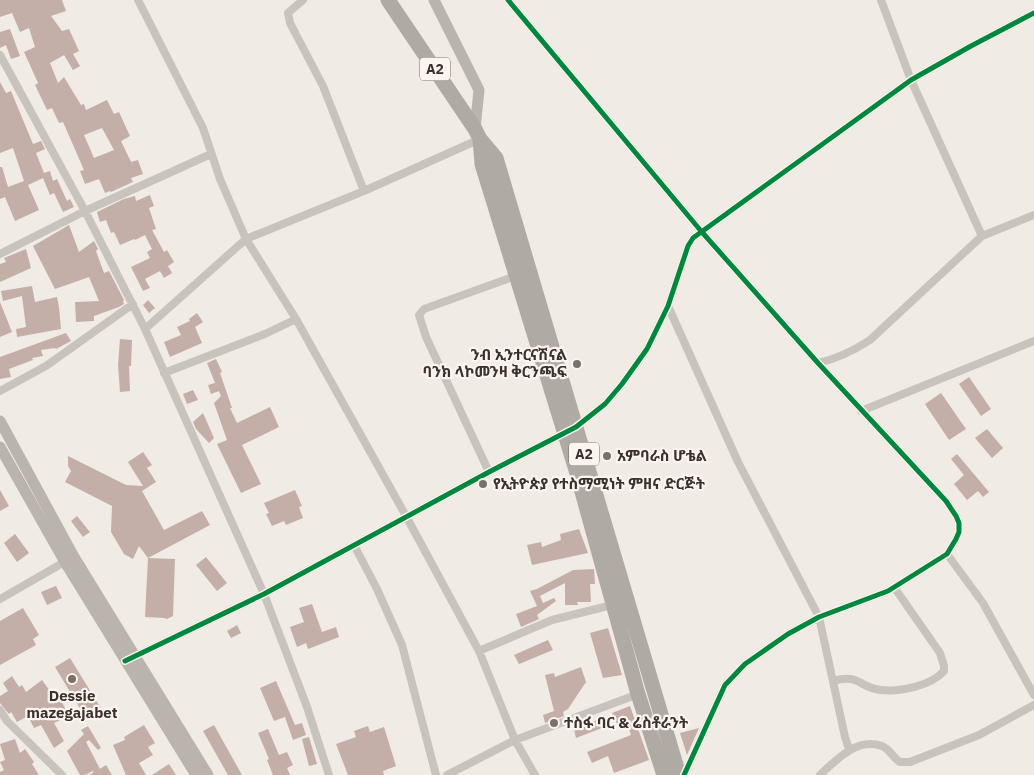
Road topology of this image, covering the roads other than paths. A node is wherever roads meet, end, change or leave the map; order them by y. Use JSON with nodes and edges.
{"nodes":[{"id":1,"x":138,"y":0,"type":"edge"},
{"id":2,"x":302,"y":0,"type":"edge"},
{"id":3,"x":388,"y":0,"type":"edge"},
{"id":4,"x":434,"y":0,"type":"edge"},
{"id":5,"x":508,"y":0,"type":"edge"},
{"id":6,"x":881,"y":0,"type":"edge"},
{"id":7,"x":1034,"y":13,"type":"edge"},
{"id":8,"x":0,"y":55,"type":"edge"},
{"id":9,"x":912,"y":80,"type":"junction"},
{"id":10,"x":477,"y":134,"type":"junction"},
{"id":11,"x":211,"y":154,"type":"junction"},
{"id":12,"x":364,"y":191,"type":"junction"},
{"id":13,"x":85,"y":211,"type":"junction"},
{"id":14,"x":1034,"y":215,"type":"edge"},
{"id":15,"x":701,"y":231,"type":"junction"},
{"id":16,"x":982,"y":236,"type":"junction"},
{"id":17,"x":246,"y":238,"type":"junction"},
{"id":18,"x":0,"y":254,"type":"edge"},
{"id":19,"x":523,"y":273,"type":"junction"},
{"id":20,"x":133,"y":304,"type":"junction"},
{"id":21,"x":668,"y":306,"type":"junction"},
{"id":22,"x":296,"y":319,"type":"junction"},
{"id":23,"x":145,"y":329,"type":"junction"},
{"id":24,"x":1034,"y":341,"type":"edge"},
{"id":25,"x":818,"y":363,"type":"junction"},
{"id":26,"x":164,"y":373,"type":"junction"},
{"id":27,"x":0,"y":390,"type":"edge"},
{"id":28,"x":862,"y":411,"type":"junction"},
{"id":29,"x":0,"y":421,"type":"edge"},
{"id":30,"x":570,"y":431,"type":"junction"},
{"id":31,"x":0,"y":446,"type":"edge"},
{"id":32,"x":489,"y":472,"type":"junction"},
{"id":33,"x":406,"y":516,"type":"junction"},
{"id":34,"x":354,"y":545,"type":"junction"},
{"id":35,"x":947,"y":554,"type":"junction"},
{"id":36,"x":69,"y":560,"type":"junction"},
{"id":37,"x":894,"y":587,"type":"junction"},
{"id":38,"x":264,"y":594,"type":"junction"},
{"id":39,"x":0,"y":599,"type":"edge"},
{"id":40,"x":620,"y":603,"type":"junction"},
{"id":41,"x":819,"y":617,"type":"junction"},
{"id":42,"x":479,"y":651,"type":"junction"},
{"id":43,"x":130,"y":659,"type":"junction"},
{"id":44,"x":833,"y":681,"type":"junction"},
{"id":45,"x":653,"y":689,"type":"junction"},
{"id":46,"x":638,"y":694,"type":"junction"},
{"id":47,"x":1034,"y":695,"type":"edge"},
{"id":48,"x":1034,"y":705,"type":"edge"},
{"id":49,"x":0,"y":710,"type":"edge"},
{"id":50,"x":7,"y":722,"type":"junction"},
{"id":51,"x":0,"y":727,"type":"edge"},
{"id":52,"x":515,"y":740,"type":"junction"},
{"id":53,"x":849,"y":749,"type":"junction"},
{"id":54,"x":62,"y":775,"type":"edge"},
{"id":55,"x":196,"y":775,"type":"edge"},
{"id":56,"x":208,"y":775,"type":"edge"},
{"id":57,"x":329,"y":775,"type":"edge"},
{"id":58,"x":436,"y":775,"type":"edge"},
{"id":59,"x":447,"y":775,"type":"edge"},
{"id":60,"x":535,"y":775,"type":"edge"},
{"id":61,"x":664,"y":775,"type":"edge"},
{"id":62,"x":679,"y":775,"type":"edge"},
{"id":63,"x":684,"y":775,"type":"edge"},
{"id":64,"x":820,"y":775,"type":"edge"}],
"edges":[{"from":1,"to":11,"type":"street"},
{"from":2,"to":12,"type":"street"},
{"from":3,"to":10,"type":"highway","number":"A2"},
{"from":4,"to":10,"type":"street"},
{"from":5,"to":15,"type":"street"},
{"from":6,"to":9,"type":"street"},
{"from":7,"to":9,"type":"street"},
{"from":8,"to":13,"type":"street"},
{"from":9,"to":15,"type":"street"},
{"from":9,"to":16,"type":"street"},
{"from":10,"to":12,"type":"street"},
{"from":10,"to":19,"type":"highway","number":"A2"},
{"from":11,"to":13,"type":"street"},
{"from":11,"to":17,"type":"street"},
{"from":12,"to":17,"type":"street"},
{"from":13,"to":18,"type":"street"},
{"from":13,"to":20,"type":"street"},
{"from":14,"to":16,"type":"street"},
{"from":15,"to":21,"type":"street"},
{"from":15,"to":25,"type":"street"},
{"from":16,"to":25,"type":"street"},
{"from":17,"to":22,"type":"street"},
{"from":17,"to":23,"type":"street"},
{"from":19,"to":30,"type":"highway","number":"A2"},
{"from":19,"to":32,"type":"street"},
{"from":20,"to":23,"type":"street"},
{"from":20,"to":27,"type":"street"},
{"from":21,"to":30,"type":"street"},
{"from":21,"to":41,"type":"street"},
{"from":22,"to":26,"type":"street"},
{"from":22,"to":33,"type":"street"},
{"from":23,"to":26,"type":"street"},
{"from":24,"to":28,"type":"street"},
{"from":25,"to":28,"type":"street"},
{"from":26,"to":38,"type":"street"},
{"from":28,"to":35,"type":"street"},
{"from":29,"to":36,"type":"street"},
{"from":30,"to":32,"type":"street"},
{"from":30,"to":40,"type":"highway","number":"A2"},
{"from":31,"to":36,"type":"street"},
{"from":32,"to":33,"type":"street"},
{"from":33,"to":34,"type":"street"},
{"from":33,"to":42,"type":"street"},
{"from":34,"to":38,"type":"street"},
{"from":34,"to":58,"type":"street"},
{"from":35,"to":37,"type":"street"},
{"from":35,"to":47,"type":"street"},
{"from":36,"to":39,"type":"street"},
{"from":36,"to":43,"type":"street"},
{"from":37,"to":41,"type":"street"},
{"from":37,"to":44,"type":"street"},
{"from":38,"to":43,"type":"street"},
{"from":38,"to":57,"type":"street"},
{"from":40,"to":42,"type":"street"},
{"from":40,"to":45,"type":"highway","number":"A2"},
{"from":40,"to":46,"type":"highway","number":"A2"},
{"from":41,"to":44,"type":"street"},
{"from":41,"to":63,"type":"street"},
{"from":42,"to":52,"type":"street"},
{"from":43,"to":55,"type":"street"},
{"from":43,"to":56,"type":"street"},
{"from":44,"to":53,"type":"street"},
{"from":45,"to":46,"type":"street"},
{"from":45,"to":62,"type":"highway","number":"A2"},
{"from":46,"to":52,"type":"street"},
{"from":46,"to":61,"type":"highway","number":"A2"},
{"from":48,"to":53,"type":"street"},
{"from":49,"to":50,"type":"street"},
{"from":50,"to":51,"type":"street"},
{"from":50,"to":54,"type":"street"},
{"from":52,"to":59,"type":"street"},
{"from":52,"to":60,"type":"street"},
{"from":53,"to":64,"type":"street"}]}
